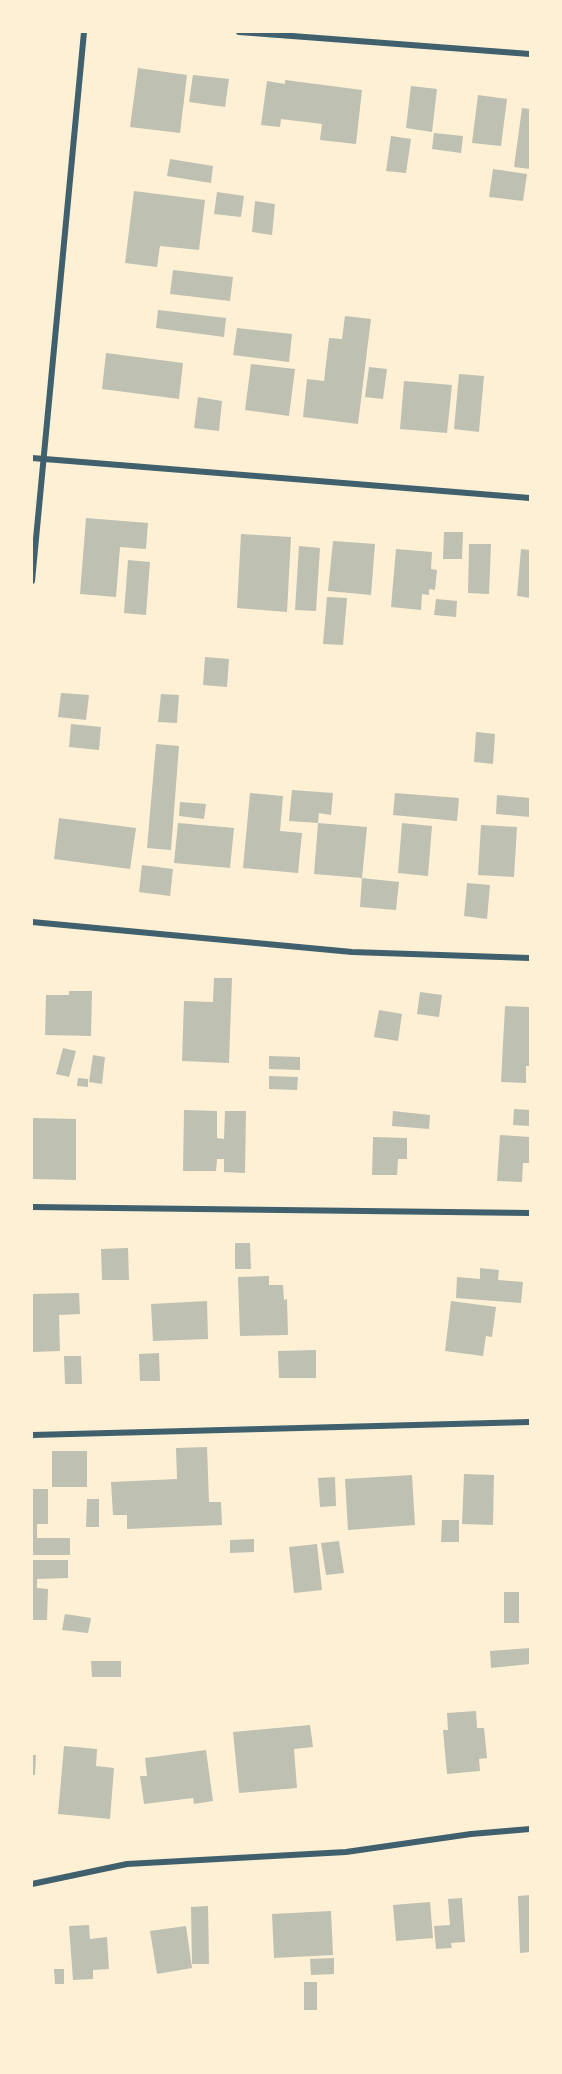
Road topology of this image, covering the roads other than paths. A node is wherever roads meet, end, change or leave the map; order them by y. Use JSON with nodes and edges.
{"nodes":[{"id":1,"x":84,"y":32,"type":"edge"},
{"id":2,"x":239,"y":32,"type":"edge"},
{"id":3,"x":531,"y":54,"type":"edge"},
{"id":4,"x":32,"y":458,"type":"edge"},
{"id":5,"x":43,"y":459,"type":"junction"},
{"id":6,"x":531,"y":498,"type":"edge"},
{"id":7,"x":32,"y":581,"type":"edge"},
{"id":8,"x":32,"y":922,"type":"edge"},
{"id":9,"x":531,"y":958,"type":"edge"},
{"id":10,"x":32,"y":1207,"type":"edge"},
{"id":11,"x":531,"y":1214,"type":"edge"},
{"id":12,"x":531,"y":1422,"type":"edge"},
{"id":13,"x":32,"y":1435,"type":"edge"},
{"id":14,"x":531,"y":1829,"type":"edge"},
{"id":15,"x":32,"y":1884,"type":"edge"}],
"edges":[{"from":1,"to":5,"type":"street"},
{"from":2,"to":3,"type":"street"},
{"from":4,"to":5,"type":"street"},
{"from":5,"to":6,"type":"street"},
{"from":5,"to":7,"type":"street"},
{"from":8,"to":9,"type":"street"},
{"from":10,"to":11,"type":"street"},
{"from":12,"to":13,"type":"street"},
{"from":14,"to":15,"type":"street"}]}
